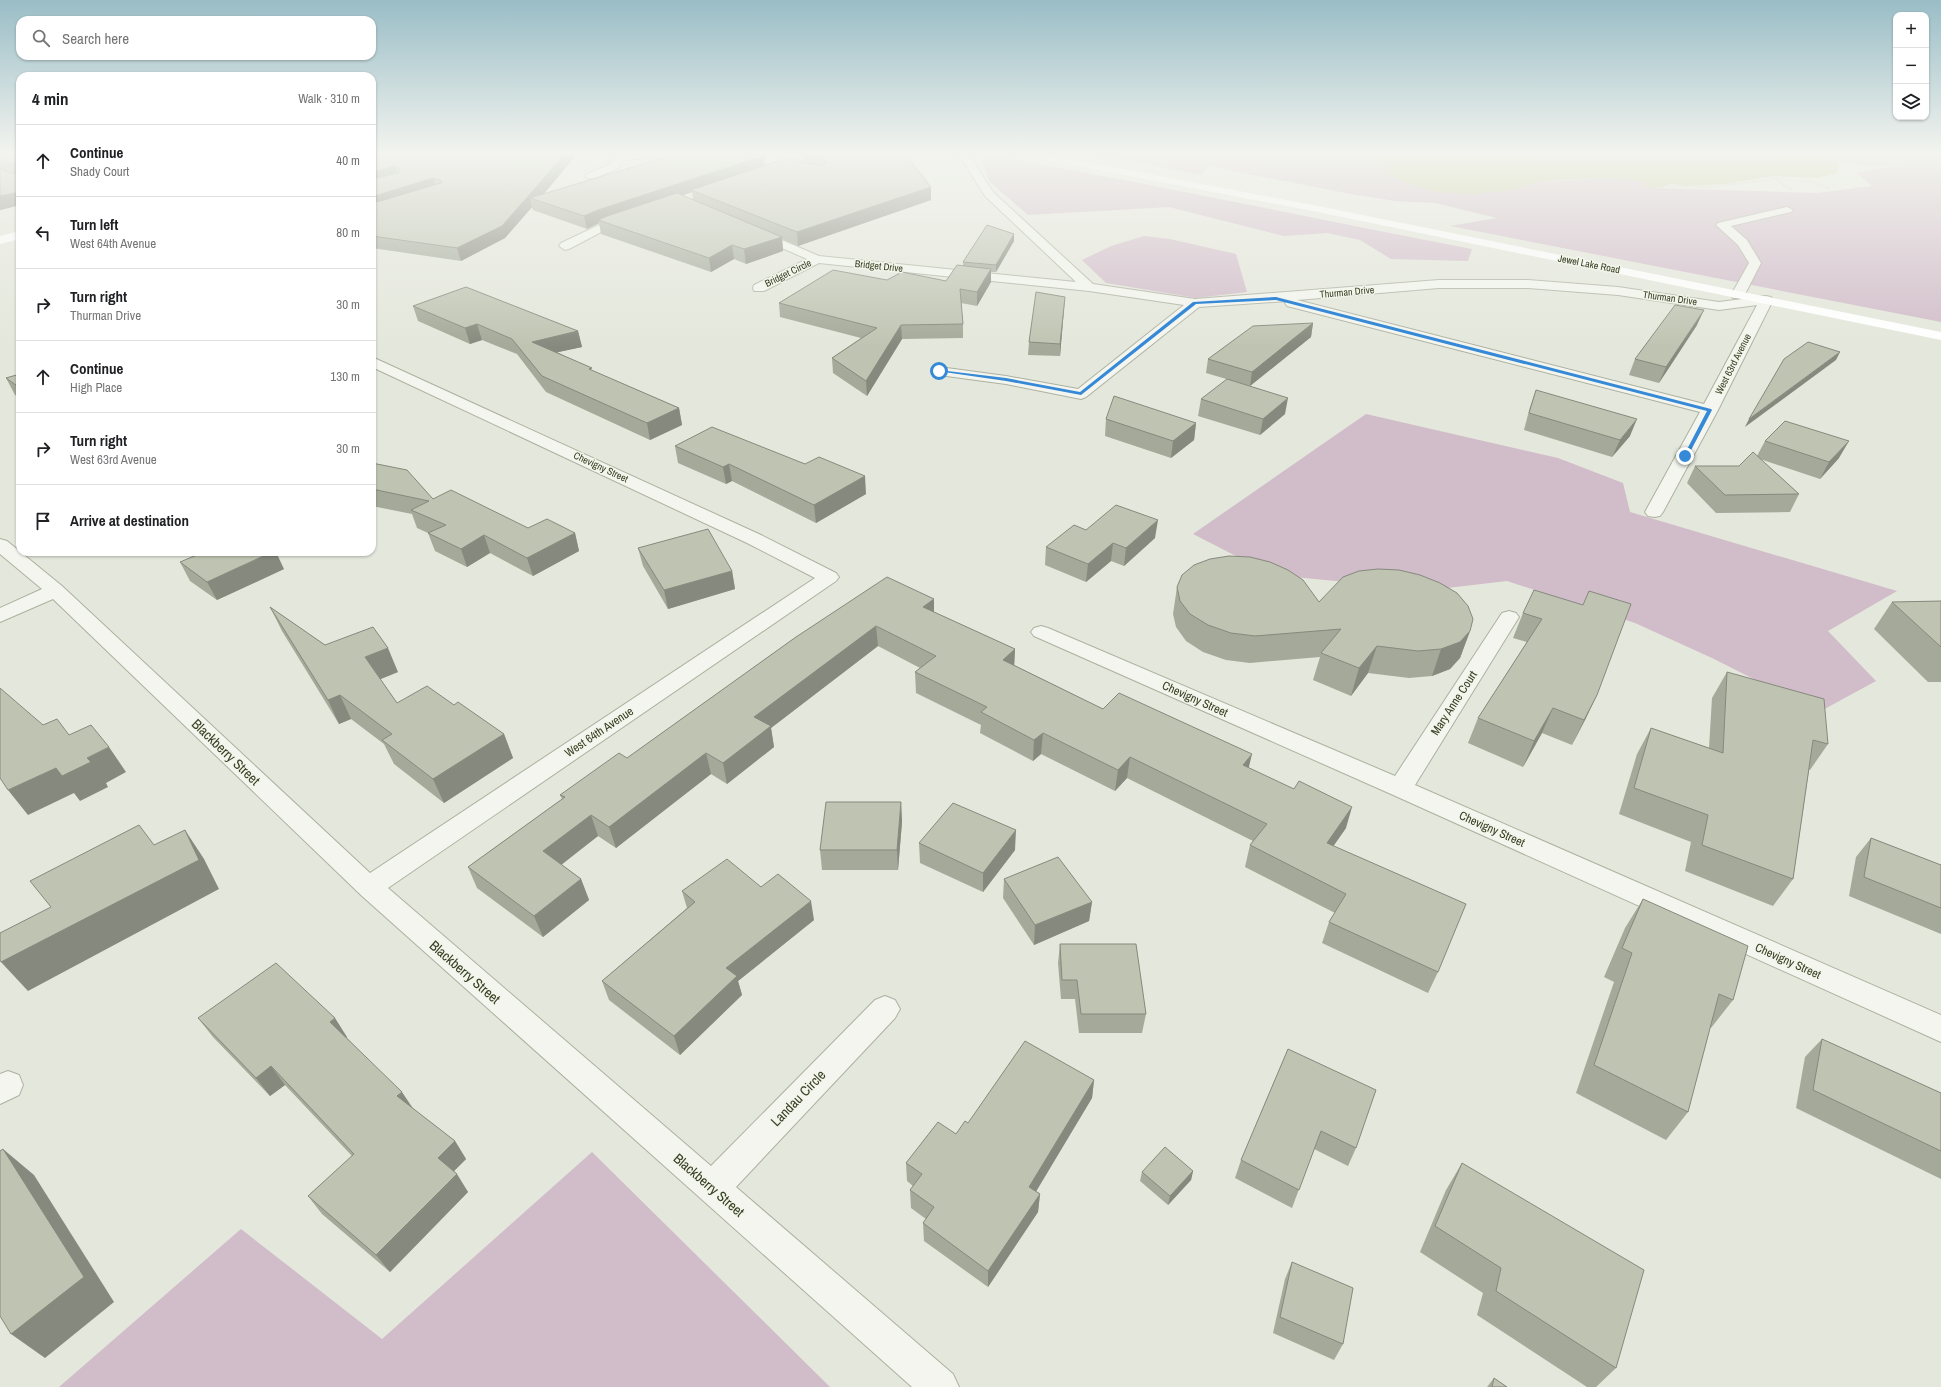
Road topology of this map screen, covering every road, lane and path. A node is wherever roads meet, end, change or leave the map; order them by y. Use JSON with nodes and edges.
{"nodes":[{"id":1,"x":630,"y":218,"type":"edge"},
{"id":2,"x":1014,"y":218,"type":"edge"},
{"id":3,"x":1361,"y":218,"type":"edge"},
{"id":4,"x":1754,"y":218,"type":"edge"},
{"id":5,"x":746,"y":229,"type":"edge"},
{"id":6,"x":16,"y":236,"type":"edge"},
{"id":7,"x":0,"y":240,"type":"edge"},
{"id":8,"x":565,"y":246,"type":"dead end"},
{"id":9,"x":817,"y":259,"type":"junction"},
{"id":10,"x":1089,"y":287,"type":"junction"},
{"id":11,"x":759,"y":288,"type":"dead end"},
{"id":12,"x":1738,"y":295,"type":"junction"},
{"id":13,"x":1276,"y":298,"type":"junction"},
{"id":14,"x":1766,"y":300,"type":"junction"},
{"id":15,"x":1195,"y":303,"type":"junction"},
{"id":16,"x":1941,"y":336,"type":"edge"},
{"id":17,"x":376,"y":363,"type":"edge"},
{"id":18,"x":939,"y":371,"type":"dead end"},
{"id":19,"x":1710,"y":410,"type":"junction"},
{"id":20,"x":1654,"y":512,"type":"dead end"},
{"id":21,"x":0,"y":545,"type":"edge"},
{"id":22,"x":829,"y":577,"type":"joint"},
{"id":23,"x":56,"y":590,"type":"junction"},
{"id":24,"x":0,"y":616,"type":"edge"},
{"id":25,"x":1509,"y":617,"type":"dead end"},
{"id":26,"x":1041,"y":632,"type":"dead end"},
{"id":27,"x":1400,"y":788,"type":"junction"},
{"id":28,"x":369,"y":887,"type":"junction"},
{"id":29,"x":885,"y":1009,"type":"dead end"},
{"id":30,"x":1941,"y":1029,"type":"edge"},
{"id":31,"x":712,"y":1188,"type":"junction"},
{"id":32,"x":940,"y":1387,"type":"edge"}],
"edges":[{"from":1,"to":8,"type":"street"},
{"from":2,"to":10,"type":"street"},
{"from":3,"to":12,"type":"main road","name":"Jewel Lake Road"},
{"from":4,"to":12,"type":"street"},
{"from":5,"to":9,"type":"street","name":"Bridget Drive"},
{"from":6,"to":7,"type":"main road"},
{"from":9,"to":10,"type":"street","name":"Bridget Drive"},
{"from":9,"to":11,"type":"street","name":"Bridget Circle"},
{"from":10,"to":15,"type":"street","name":"Thurman Drive"},
{"from":12,"to":14,"type":"main road","name":"Jewel Lake Road"},
{"from":13,"to":14,"type":"street","name":"Thurman Drive"},
{"from":13,"to":15,"type":"street","name":"Thurman Drive"},
{"from":13,"to":19,"type":"street"},
{"from":14,"to":16,"type":"main road","name":"Jewel Lake Road"},
{"from":14,"to":19,"type":"street","name":"West 63rd Avenue"},
{"from":15,"to":18,"type":"street"},
{"from":17,"to":22,"type":"street","name":"Chevigny Street"},
{"from":19,"to":20,"type":"street","name":"West 63rd Avenue"},
{"from":21,"to":23,"type":"street","name":"Blackberry Street"},
{"from":22,"to":28,"type":"street","name":"West 64th Avenue"},
{"from":23,"to":24,"type":"street"},
{"from":23,"to":28,"type":"street","name":"Blackberry Street"},
{"from":25,"to":27,"type":"street","name":"Mary Anne Court"},
{"from":26,"to":27,"type":"street","name":"Chevigny Street"},
{"from":27,"to":30,"type":"street","name":"Chevigny Street"},
{"from":28,"to":31,"type":"street","name":"Blackberry Street"},
{"from":29,"to":31,"type":"street","name":"Landau Circle"},
{"from":31,"to":32,"type":"street","name":"Blackberry Street"}]}
